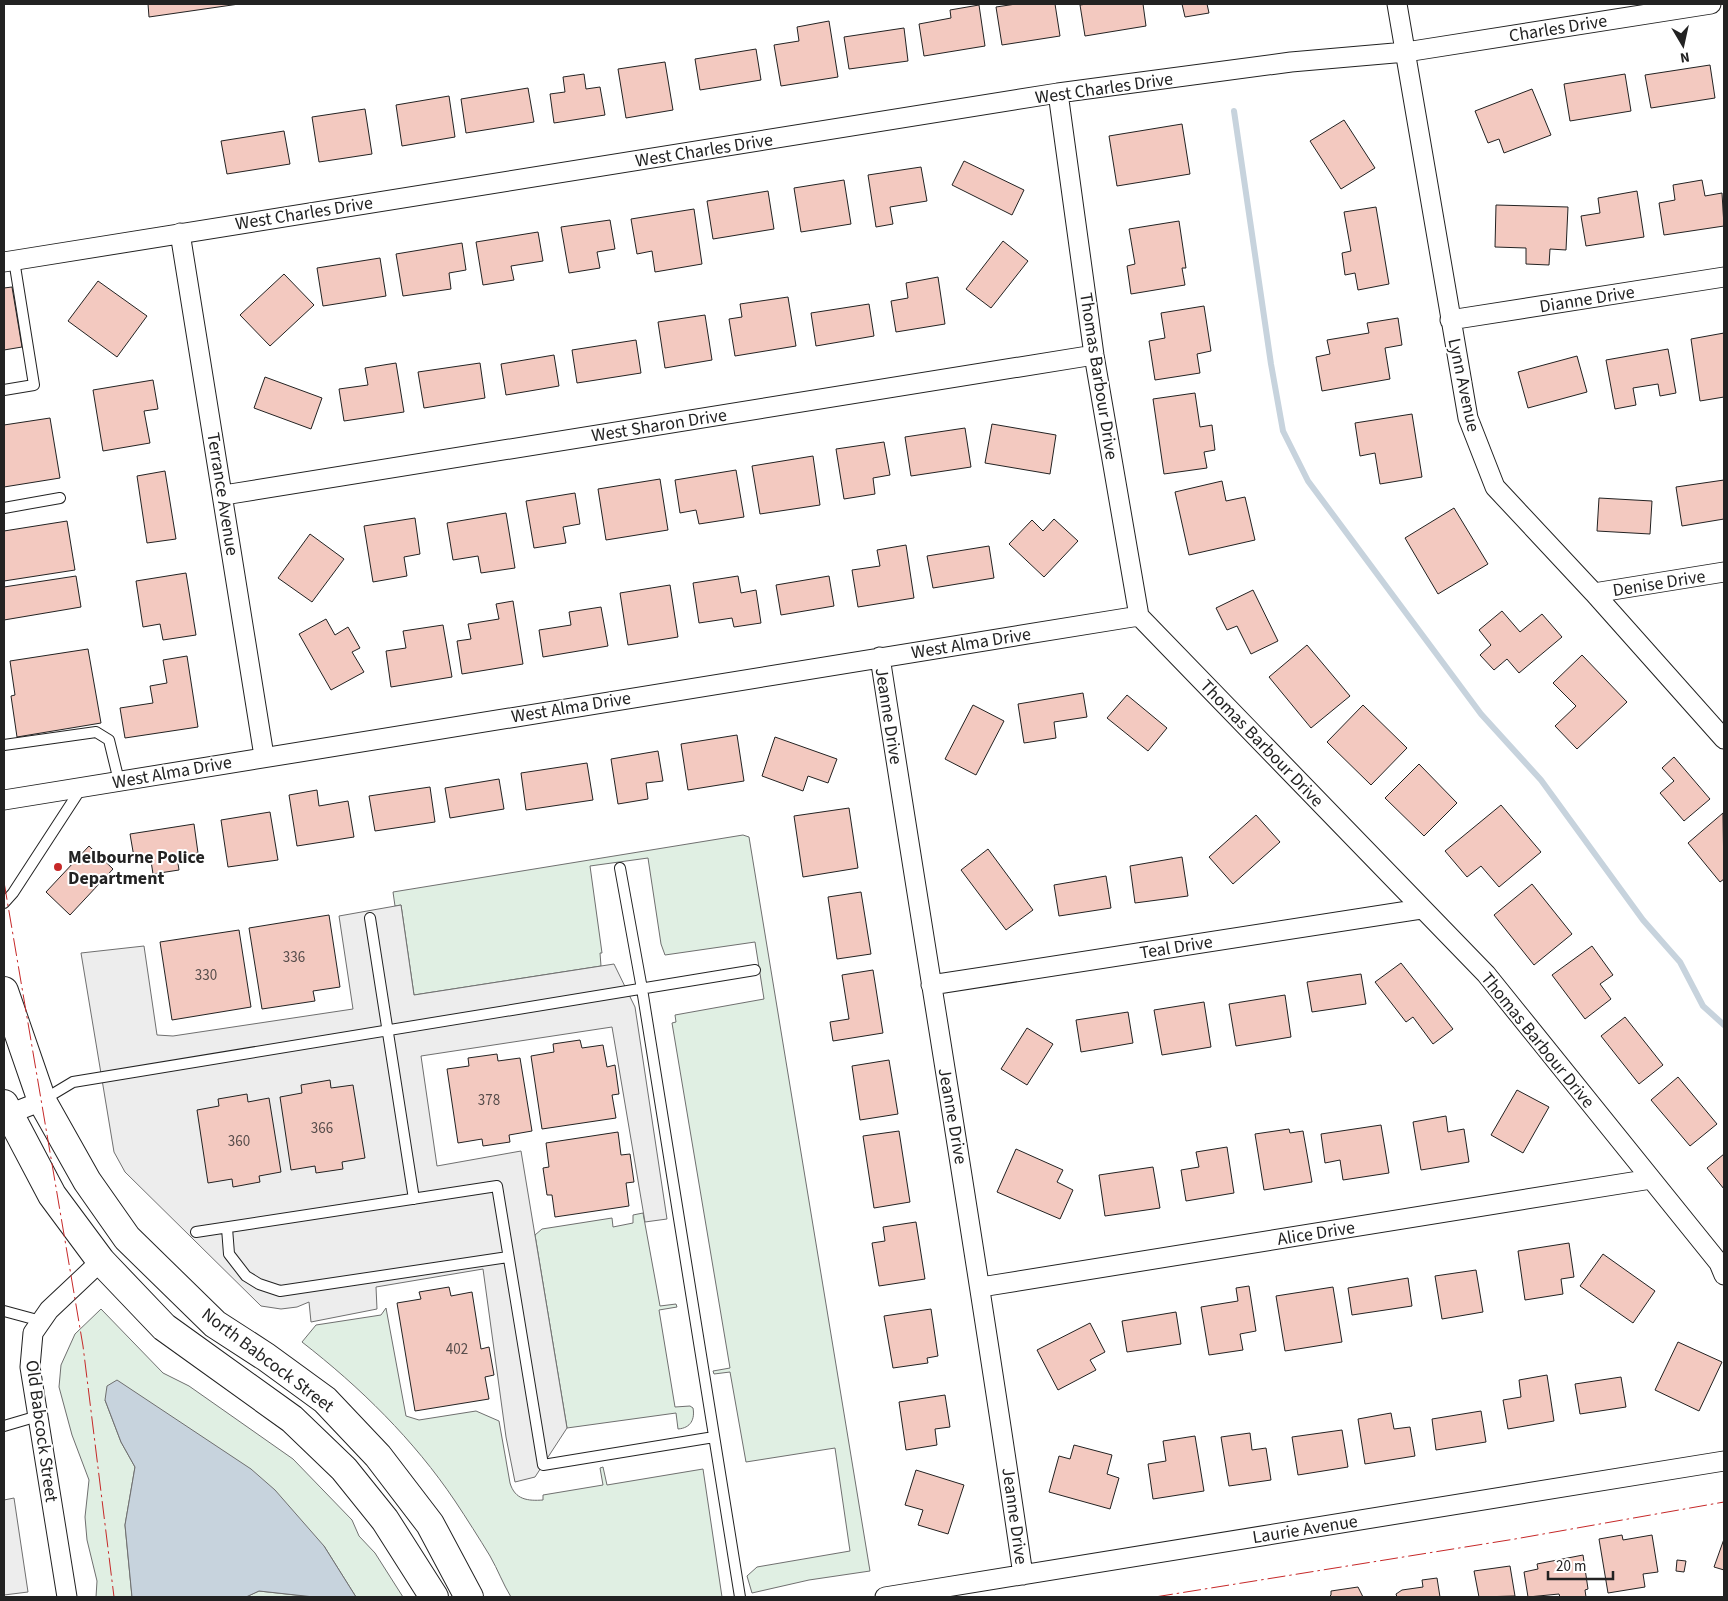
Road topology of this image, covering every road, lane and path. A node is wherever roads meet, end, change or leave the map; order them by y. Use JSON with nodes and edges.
{"nodes":[{"id":1,"x":1397,"y":4,"type":"edge"},
{"id":2,"x":1711,"y":4,"type":"edge"},
{"id":3,"x":1406,"y":52,"type":"junction"},
{"id":4,"x":1058,"y":94,"type":"junction"},
{"id":5,"x":180,"y":233,"type":"junction"},
{"id":6,"x":9,"y":261,"type":"edge"},
{"id":7,"x":1724,"y":277,"type":"edge"},
{"id":8,"x":1450,"y":320,"type":"junction"},
{"id":9,"x":1094,"y":355,"type":"junction"},
{"id":10,"x":4,"y":390,"type":"edge"},
{"id":11,"x":224,"y":495,"type":"junction"},
{"id":12,"x":60,"y":498,"type":"dead end"},
{"id":13,"x":4,"y":508,"type":"edge"},
{"id":14,"x":1724,"y":572,"type":"edge"},
{"id":15,"x":1594,"y":593,"type":"junction"},
{"id":16,"x":1139,"y":616,"type":"junction"},
{"id":17,"x":880,"y":657,"type":"junction"},
{"id":18,"x":1724,"y":739,"type":"edge"},
{"id":19,"x":4,"y":746,"type":"edge"},
{"id":20,"x":264,"y":756,"type":"junction"},
{"id":21,"x":119,"y":781,"type":"junction"},
{"id":22,"x":82,"y":787,"type":"junction"},
{"id":23,"x":4,"y":800,"type":"edge"},
{"id":24,"x":620,"y":868,"type":"dead end"},
{"id":25,"x":4,"y":904,"type":"edge"},
{"id":26,"x":1421,"y":909,"type":"junction"},
{"id":27,"x":370,"y":918,"type":"dead end"},
{"id":28,"x":755,"y":970,"type":"dead end"},
{"id":29,"x":931,"y":985,"type":"junction"},
{"id":30,"x":642,"y":989,"type":"junction"},
{"id":31,"x":4,"y":990,"type":"edge"},
{"id":32,"x":389,"y":1030,"type":"junction"},
{"id":33,"x":42,"y":1101,"type":"junction"},
{"id":34,"x":5,"y":1112,"type":"edge"},
{"id":35,"x":1651,"y":1179,"type":"junction"},
{"id":36,"x":414,"y":1199,"type":"junction"},
{"id":37,"x":227,"y":1228,"type":"junction"},
{"id":38,"x":196,"y":1232,"type":"dead end"},
{"id":39,"x":508,"y":1257,"type":"junction"},
{"id":40,"x":102,"y":1261,"type":"junction"},
{"id":41,"x":1724,"y":1275,"type":"edge"},
{"id":42,"x":981,"y":1287,"type":"junction"},
{"id":43,"x":4,"y":1311,"type":"edge"},
{"id":44,"x":41,"y":1322,"type":"junction"},
{"id":45,"x":38,"y":1416,"type":"junction"},
{"id":46,"x":4,"y":1426,"type":"edge"},
{"id":47,"x":714,"y":1437,"type":"junction"},
{"id":48,"x":1724,"y":1462,"type":"edge"},
{"id":49,"x":1023,"y":1575,"type":"junction"},
{"id":50,"x":431,"y":1595,"type":"edge"},
{"id":51,"x":67,"y":1597,"type":"edge"},
{"id":52,"x":469,"y":1597,"type":"edge"},
{"id":53,"x":740,"y":1597,"type":"edge"},
{"id":54,"x":885,"y":1597,"type":"edge"}],
"edges":[{"from":1,"to":3,"type":"street","name":"Lynn Avenue"},
{"from":2,"to":3,"type":"street","name":"Charles Drive"},
{"from":3,"to":4,"type":"street","name":"West Charles Drive"},
{"from":3,"to":8,"type":"street","name":"Lynn Avenue"},
{"from":4,"to":5,"type":"street","name":"West Charles Drive"},
{"from":4,"to":9,"type":"street","name":"Thomas Barbour Drive"},
{"from":5,"to":6,"type":"street","name":"West Charles Drive"},
{"from":5,"to":11,"type":"street","name":"Terrance Avenue"},
{"from":6,"to":10,"type":"lane"},
{"from":7,"to":8,"type":"street","name":"Dianne Drive"},
{"from":8,"to":15,"type":"street","name":"Lynn Avenue"},
{"from":9,"to":11,"type":"street","name":"West Sharon Drive"},
{"from":9,"to":16,"type":"street","name":"Thomas Barbour Drive"},
{"from":11,"to":20,"type":"street","name":"Terrance Avenue"},
{"from":12,"to":13,"type":"lane"},
{"from":14,"to":15,"type":"street","name":"Denise Drive"},
{"from":15,"to":18,"type":"street","name":"Lynn Avenue"},
{"from":16,"to":17,"type":"street","name":"West Alma Drive"},
{"from":16,"to":26,"type":"street","name":"Thomas Barbour Drive"},
{"from":17,"to":20,"type":"street","name":"West Alma Drive"},
{"from":17,"to":29,"type":"street","name":"Jeanne Drive"},
{"from":19,"to":21,"type":"lane"},
{"from":20,"to":21,"type":"street","name":"West Alma Drive"},
{"from":21,"to":22,"type":"street","name":"West Alma Drive"},
{"from":22,"to":23,"type":"street","name":"West Alma Drive"},
{"from":22,"to":25,"type":"lane"},
{"from":24,"to":30,"type":"lane"},
{"from":26,"to":29,"type":"street","name":"Teal Drive"},
{"from":26,"to":35,"type":"street","name":"Thomas Barbour Drive"},
{"from":27,"to":32,"type":"lane"},
{"from":28,"to":30,"type":"lane"},
{"from":29,"to":42,"type":"street","name":"Jeanne Drive"},
{"from":30,"to":32,"type":"lane"},
{"from":30,"to":47,"type":"lane"},
{"from":31,"to":33,"type":"main road","name":"North Babcock Street"},
{"from":32,"to":33,"type":"lane"},
{"from":32,"to":36,"type":"lane"},
{"from":33,"to":34,"type":"street"},
{"from":33,"to":52,"type":"main road","name":"North Babcock Street"},
{"from":34,"to":40,"type":"main road","name":"North Babcock Street"},
{"from":35,"to":41,"type":"street","name":"Thomas Barbour Drive"},
{"from":35,"to":42,"type":"street","name":"Alice Drive"},
{"from":36,"to":37,"type":"lane"},
{"from":36,"to":39,"type":"lane"},
{"from":37,"to":38,"type":"lane"},
{"from":37,"to":39,"type":"lane"},
{"from":39,"to":47,"type":"lane"},
{"from":40,"to":44,"type":"street","name":"Old Babcock Street"},
{"from":40,"to":50,"type":"main road","name":"North Babcock Street"},
{"from":42,"to":49,"type":"street","name":"Jeanne Drive"},
{"from":43,"to":44,"type":"lane"},
{"from":44,"to":45,"type":"street","name":"Old Babcock Street"},
{"from":45,"to":46,"type":"lane"},
{"from":45,"to":51,"type":"street","name":"Old Babcock Street"},
{"from":47,"to":53,"type":"lane"},
{"from":48,"to":49,"type":"street","name":"Laurie Avenue"},
{"from":49,"to":54,"type":"street","name":"Laurie Avenue"}]}
